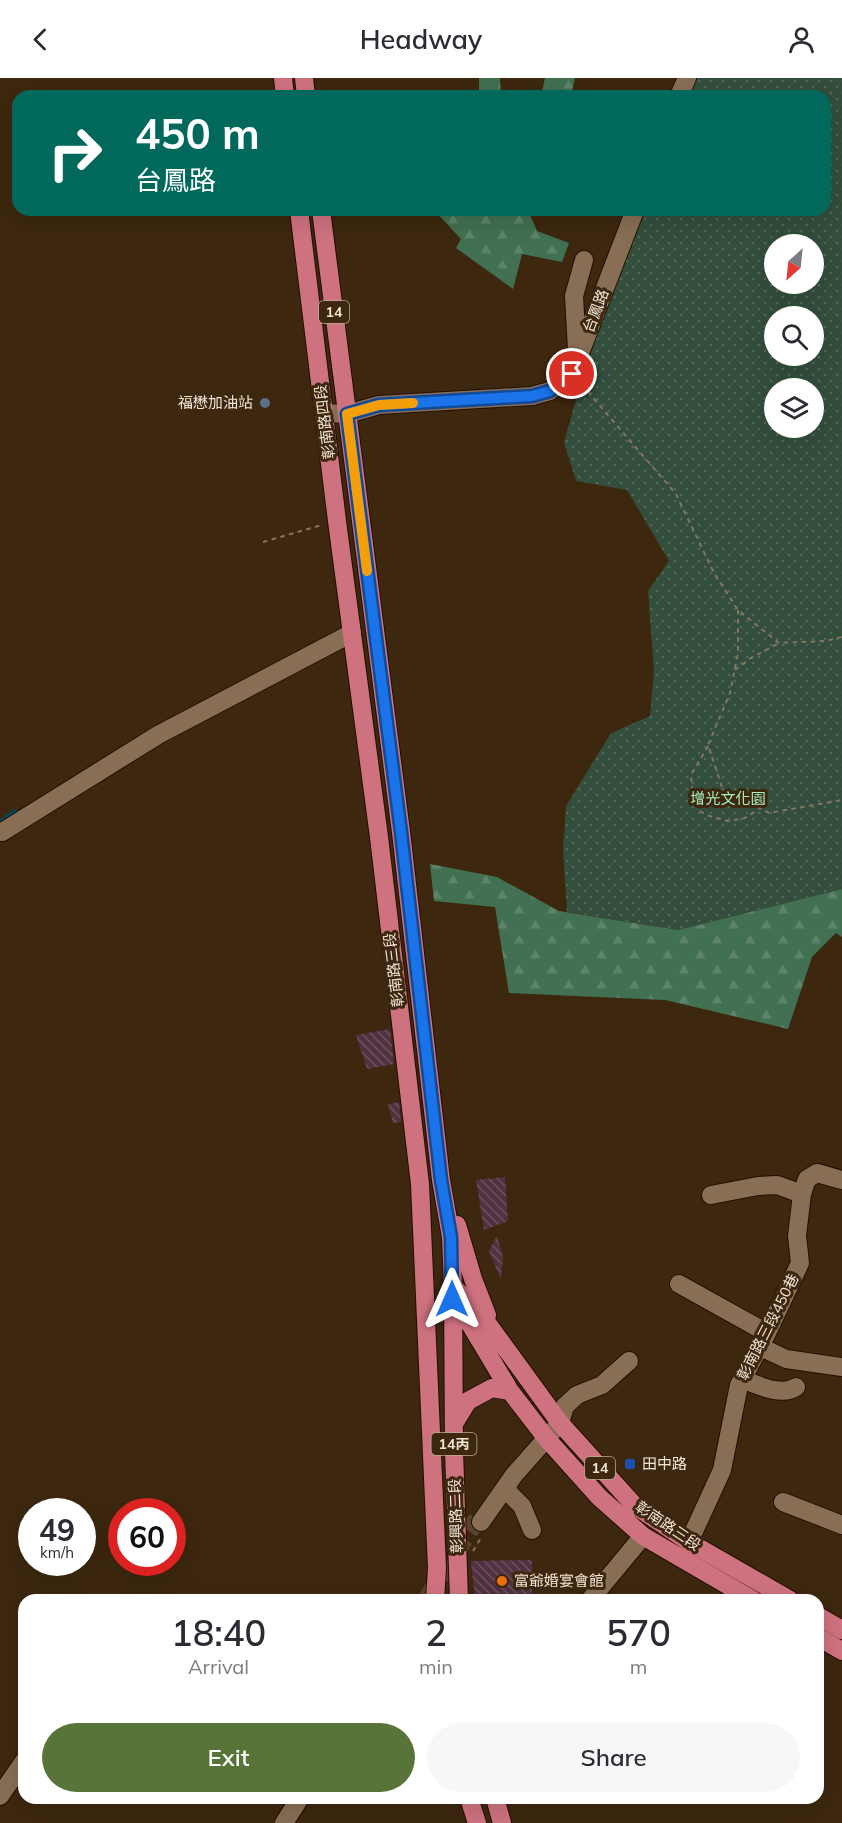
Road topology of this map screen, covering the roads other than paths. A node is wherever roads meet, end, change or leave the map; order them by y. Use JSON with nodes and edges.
{"nodes":[{"id":1,"x":300,"y":216,"type":"edge"},
{"id":2,"x":322,"y":216,"type":"edge"},
{"id":3,"x":633,"y":216,"type":"edge"},
{"id":4,"x":584,"y":260,"type":"dead end"},
{"id":5,"x":575,"y":366,"type":"junction"},
{"id":6,"x":324,"y":413,"type":"junction"},
{"id":7,"x":347,"y":414,"type":"junction"},
{"id":8,"x":352,"y":633,"type":"junction"},
{"id":9,"x":2,"y":832,"type":"dead end"},
{"id":10,"x":441,"y":1180,"type":"junction"},
{"id":11,"x":842,"y":1180,"type":"edge"},
{"id":12,"x":802,"y":1194,"type":"junction"},
{"id":13,"x":711,"y":1195,"type":"dead end"},
{"id":14,"x":679,"y":1284,"type":"dead end"},
{"id":15,"x":453,"y":1287,"type":"junction"},
{"id":16,"x":425,"y":1308,"type":"junction"},
{"id":17,"x":452,"y":1311,"type":"junction"},
{"id":18,"x":493,"y":1331,"type":"junction"},
{"id":19,"x":763,"y":1340,"type":"junction"},
{"id":20,"x":628,"y":1361,"type":"dead end"},
{"id":21,"x":842,"y":1367,"type":"edge"},
{"id":22,"x":742,"y":1379,"type":"junction"},
{"id":23,"x":796,"y":1387,"type":"dead end"},
{"id":24,"x":510,"y":1391,"type":"junction"},
{"id":25,"x":560,"y":1423,"type":"junction"},
{"id":26,"x":454,"y":1424,"type":"junction"},
{"id":27,"x":547,"y":1439,"type":"junction"},
{"id":28,"x":506,"y":1486,"type":"junction"},
{"id":29,"x":783,"y":1502,"type":"dead end"},
{"id":30,"x":479,"y":1521,"type":"tunnel mouth"},
{"id":31,"x":842,"y":1525,"type":"edge"},
{"id":32,"x":532,"y":1530,"type":"dead end"},
{"id":33,"x":643,"y":1536,"type":"junction"},
{"id":34,"x":689,"y":1542,"type":"junction"},
{"id":35,"x":435,"y":1594,"type":"edge"},
{"id":36,"x":459,"y":1594,"type":"edge"},
{"id":37,"x":595,"y":1594,"type":"edge"},
{"id":38,"x":743,"y":1594,"type":"edge"},
{"id":39,"x":780,"y":1594,"type":"edge"},
{"id":40,"x":824,"y":1620,"type":"edge"},
{"id":41,"x":842,"y":1630,"type":"edge"},
{"id":42,"x":824,"y":1640,"type":"edge"},
{"id":43,"x":842,"y":1651,"type":"edge"},
{"id":44,"x":18,"y":1770,"type":"edge"},
{"id":45,"x":0,"y":1796,"type":"edge"},
{"id":46,"x":296,"y":1804,"type":"edge"},
{"id":47,"x":471,"y":1804,"type":"edge"},
{"id":48,"x":497,"y":1804,"type":"edge"},
{"id":49,"x":284,"y":1823,"type":"edge"},
{"id":50,"x":477,"y":1823,"type":"edge"},
{"id":51,"x":502,"y":1823,"type":"edge"}],
"edges":[{"from":1,"to":6,"type":"main road","name":"彰南路四段","number":"14"},
{"from":2,"to":7,"type":"main road","name":"彰南路四段","number":"14"},
{"from":3,"to":5,"type":"street","name":"台鳳路"},
{"from":4,"to":5,"type":"street"},
{"from":5,"to":7,"type":"street"},
{"from":6,"to":7,"type":"street"},
{"from":6,"to":8,"type":"main road","name":"彰南路四段","number":"14"},
{"from":7,"to":10,"type":"main road","name":"彰南路三段","number":"14"},
{"from":8,"to":9,"type":"street"},
{"from":8,"to":16,"type":"main road","name":"彰南路三段","number":"14"},
{"from":10,"to":15,"type":"main road","name":"彰南路三段","number":"14"},
{"from":10,"to":18,"type":"main road"},
{"from":11,"to":12,"type":"street"},
{"from":12,"to":13,"type":"street"},
{"from":12,"to":19,"type":"street","name":"彰南路三段450巷"},
{"from":14,"to":19,"type":"street"},
{"from":15,"to":16,"type":"main road"},
{"from":15,"to":17,"type":"main road","name":"彰興路二段","number":"14丙"},
{"from":15,"to":18,"type":"main road","name":"彰南路三段","number":"14"},
{"from":16,"to":17,"type":"main road"},
{"from":16,"to":35,"type":"main road","name":"彰興路二段","number":"14丙"},
{"from":17,"to":24,"type":"main road","name":"彰南路三段","number":"14"},
{"from":17,"to":26,"type":"main road","name":"彰興路二段","number":"14丙"},
{"from":18,"to":25,"type":"main road","name":"彰南路三段","number":"14"},
{"from":19,"to":21,"type":"street"},
{"from":19,"to":22,"type":"street","name":"彰南路三段450巷"},
{"from":20,"to":25,"type":"street"},
{"from":22,"to":23,"type":"street"},
{"from":22,"to":34,"type":"street","name":"彰南路三段450巷"},
{"from":24,"to":26,"type":"main road"},
{"from":24,"to":27,"type":"main road","name":"彰南路三段","number":"14"},
{"from":25,"to":27,"type":"street"},
{"from":25,"to":34,"type":"main road","name":"彰南路三段","number":"14"},
{"from":26,"to":36,"type":"main road","name":"彰興路二段","number":"14丙"},
{"from":27,"to":28,"type":"street"},
{"from":27,"to":33,"type":"main road","name":"彰南路三段","number":"14"},
{"from":28,"to":30,"type":"street"},
{"from":28,"to":32,"type":"street"},
{"from":29,"to":31,"type":"street"},
{"from":33,"to":37,"type":"street"},
{"from":33,"to":38,"type":"main road","name":"彰南路三段","number":"14"},
{"from":34,"to":39,"type":"main road","name":"彰南路三段","number":"14"},
{"from":40,"to":41,"type":"main road"},
{"from":42,"to":43,"type":"main road"},
{"from":44,"to":45,"type":"street"},
{"from":46,"to":49,"type":"street"},
{"from":47,"to":50,"type":"main road"},
{"from":48,"to":51,"type":"main road"}]}
